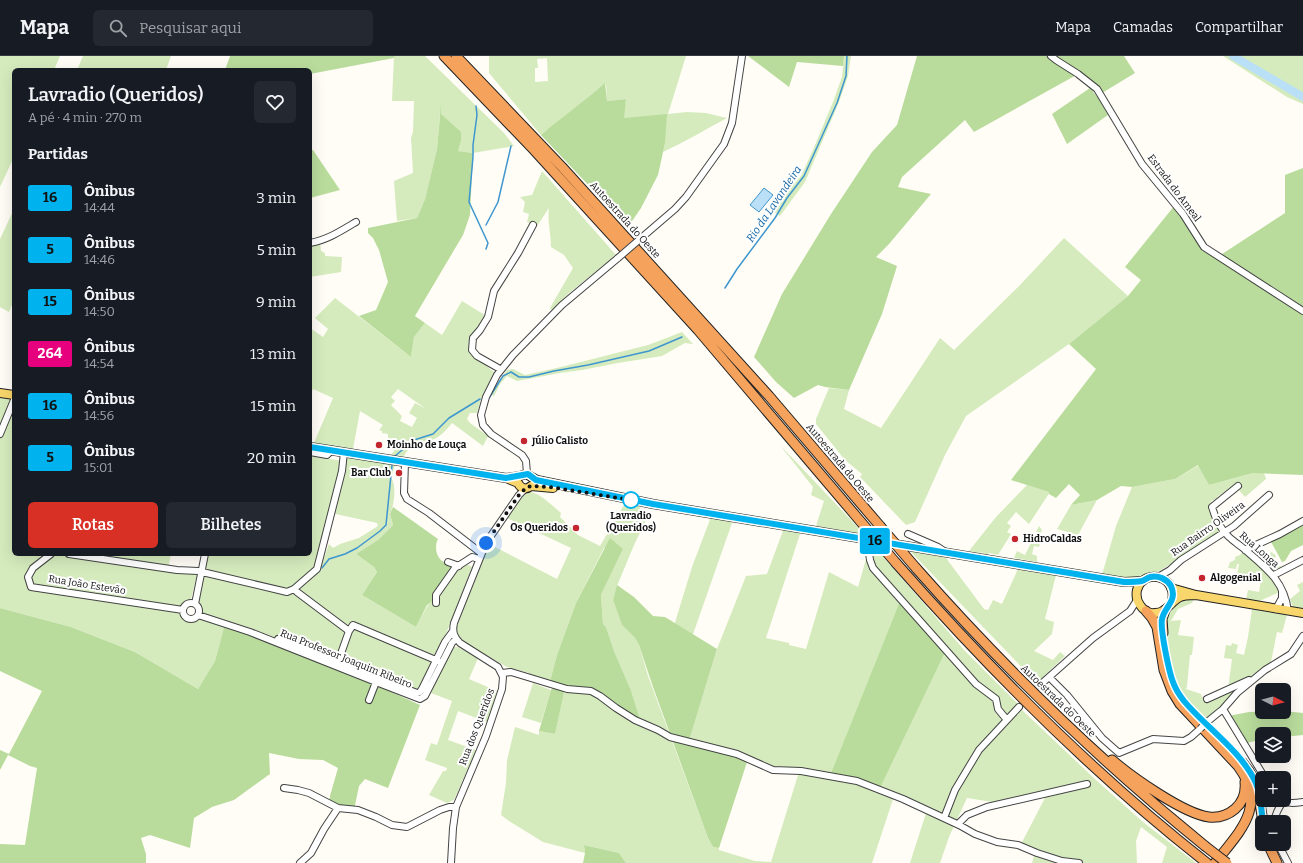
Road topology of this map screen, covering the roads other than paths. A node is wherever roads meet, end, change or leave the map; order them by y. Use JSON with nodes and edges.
{"nodes":[{"id":1,"x":444,"y":56,"type":"edge"},
{"id":2,"x":456,"y":56,"type":"edge"},
{"id":3,"x":742,"y":56,"type":"edge"},
{"id":4,"x":1051,"y":56,"type":"edge"},
{"id":5,"x":356,"y":222,"type":"dead end"},
{"id":6,"x":533,"y":225,"type":"dead end"},
{"id":7,"x":312,"y":242,"type":"edge"},
{"id":8,"x":1303,"y":311,"type":"edge"},
{"id":9,"x":500,"y":370,"type":"junction"},
{"id":10,"x":0,"y":393,"type":"edge"},
{"id":11,"x":12,"y":395,"type":"edge"},
{"id":12,"x":12,"y":405,"type":"edge"},
{"id":13,"x":0,"y":434,"type":"edge"},
{"id":14,"x":312,"y":447,"type":"edge"},
{"id":15,"x":332,"y":450,"type":"junction"},
{"id":16,"x":312,"y":452,"type":"edge"},
{"id":17,"x":344,"y":452,"type":"junction"},
{"id":18,"x":405,"y":462,"type":"junction"},
{"id":19,"x":525,"y":481,"type":"junction"},
{"id":20,"x":1238,"y":486,"type":"dead end"},
{"id":21,"x":1269,"y":495,"type":"dead end"},
{"id":22,"x":1303,"y":522,"type":"edge"},
{"id":23,"x":1225,"y":532,"type":"junction"},
{"id":24,"x":908,"y":534,"type":"dead end"},
{"id":25,"x":867,"y":539,"type":"junction"},
{"id":26,"x":1245,"y":550,"type":"junction"},
{"id":27,"x":945,"y":552,"type":"junction"},
{"id":28,"x":48,"y":556,"type":"edge"},
{"id":29,"x":82,"y":556,"type":"edge"},
{"id":30,"x":202,"y":556,"type":"edge"},
{"id":31,"x":204,"y":556,"type":"edge"},
{"id":32,"x":480,"y":556,"type":"junction"},
{"id":33,"x":1303,"y":560,"type":"edge"},
{"id":34,"x":448,"y":562,"type":"dead end"},
{"id":35,"x":459,"y":566,"type":"junction"},
{"id":36,"x":1170,"y":570,"type":"junction"},
{"id":37,"x":200,"y":572,"type":"junction"},
{"id":38,"x":1274,"y":575,"type":"junction"},
{"id":39,"x":1158,"y":577,"type":"junction"},
{"id":40,"x":1143,"y":581,"type":"junction"},
{"id":41,"x":1124,"y":582,"type":"junction"},
{"id":42,"x":1169,"y":585,"type":"junction"},
{"id":43,"x":294,"y":588,"type":"junction"},
{"id":44,"x":1282,"y":588,"type":"junction"},
{"id":45,"x":1196,"y":595,"type":"junction"},
{"id":46,"x":1137,"y":597,"type":"junction"},
{"id":47,"x":436,"y":603,"type":"dead end"},
{"id":48,"x":193,"y":604,"type":"junction"},
{"id":49,"x":1168,"y":607,"type":"junction"},
{"id":50,"x":1276,"y":609,"type":"junction"},
{"id":51,"x":183,"y":610,"type":"junction"},
{"id":52,"x":1144,"y":610,"type":"junction"},
{"id":53,"x":1130,"y":611,"type":"junction"},
{"id":54,"x":1288,"y":611,"type":"junction"},
{"id":55,"x":1303,"y":613,"type":"edge"},
{"id":56,"x":198,"y":614,"type":"junction"},
{"id":57,"x":349,"y":631,"type":"junction"},
{"id":58,"x":453,"y":632,"type":"junction"},
{"id":59,"x":1303,"y":636,"type":"edge"},
{"id":60,"x":456,"y":639,"type":"junction"},
{"id":61,"x":438,"y":661,"type":"junction"},
{"id":62,"x":338,"y":662,"type":"junction"},
{"id":63,"x":430,"y":670,"type":"junction"},
{"id":64,"x":436,"y":673,"type":"junction"},
{"id":65,"x":502,"y":673,"type":"junction"},
{"id":66,"x":1049,"y":677,"type":"junction"},
{"id":67,"x":1256,"y":677,"type":"junction"},
{"id":68,"x":376,"y":682,"type":"junction"},
{"id":69,"x":1040,"y":685,"type":"dead end"},
{"id":70,"x":1207,"y":699,"type":"dead end"},
{"id":71,"x":369,"y":700,"type":"dead end"},
{"id":72,"x":1019,"y":707,"type":"dead end"},
{"id":73,"x":1223,"y":708,"type":"junction"},
{"id":74,"x":1007,"y":720,"type":"junction"},
{"id":75,"x":1068,"y":727,"type":"junction"},
{"id":76,"x":1261,"y":771,"type":"edge"},
{"id":77,"x":1246,"y":773,"type":"junction"},
{"id":78,"x":1087,"y":784,"type":"dead end"},
{"id":79,"x":284,"y":788,"type":"dead end"},
{"id":80,"x":1303,"y":802,"type":"edge"},
{"id":81,"x":1291,"y":803,"type":"edge"},
{"id":82,"x":338,"y":808,"type":"junction"},
{"id":83,"x":455,"y":810,"type":"junction"},
{"id":84,"x":1262,"y":815,"type":"edge"},
{"id":85,"x":944,"y":818,"type":"junction"},
{"id":86,"x":958,"y":824,"type":"junction"},
{"id":87,"x":1272,"y":851,"type":"edge"},
{"id":88,"x":1282,"y":851,"type":"edge"},
{"id":89,"x":300,"y":863,"type":"edge"},
{"id":90,"x":451,"y":863,"type":"edge"},
{"id":91,"x":1079,"y":863,"type":"edge"},
{"id":92,"x":1207,"y":863,"type":"edge"},
{"id":93,"x":1215,"y":863,"type":"edge"},
{"id":94,"x":1221,"y":863,"type":"edge"},
{"id":95,"x":1227,"y":863,"type":"edge"},
{"id":96,"x":1278,"y":863,"type":"edge"},
{"id":97,"x":1288,"y":863,"type":"edge"}],
"edges":[{"from":1,"to":92,"type":"highway","name":"Autoestrada do Oeste","bridge":true},
{"from":2,"to":75,"type":"highway","name":"Autoestrada do Oeste","bridge":true},
{"from":3,"to":9,"type":"street","bridge":true},
{"from":4,"to":8,"type":"street","name":"Estrada do Ameal"},
{"from":5,"to":7,"type":"street"},
{"from":6,"to":9,"type":"street"},
{"from":9,"to":19,"type":"street"},
{"from":10,"to":11,"type":"main road"},
{"from":12,"to":13,"type":"street"},
{"from":14,"to":15,"type":"main road"},
{"from":15,"to":16,"type":"street"},
{"from":15,"to":17,"type":"main road"},
{"from":17,"to":18,"type":"main road"},
{"from":17,"to":43,"type":"street"},
{"from":18,"to":19,"type":"main road"},
{"from":18,"to":32,"type":"street"},
{"from":19,"to":25,"type":"main road"},
{"from":19,"to":32,"type":"street"},
{"from":20,"to":23,"type":"street","name":"Rua Longa"},
{"from":21,"to":23,"type":"street","name":"Rua Bairro Oliveira"},
{"from":22,"to":26,"type":"street"},
{"from":23,"to":26,"type":"street","name":"Rua Longa"},
{"from":23,"to":36,"type":"street","name":"Rua Bairro Oliveira"},
{"from":24,"to":27,"type":"street"},
{"from":25,"to":27,"type":"main road"},
{"from":25,"to":74,"type":"street"},
{"from":26,"to":38,"type":"street","name":"Rua Longa"},
{"from":27,"to":41,"type":"main road"},
{"from":28,"to":51,"type":"street","name":"Rua João Estevão"},
{"from":29,"to":37,"type":"street"},
{"from":30,"to":37,"type":"street"},
{"from":31,"to":37,"type":"street"},
{"from":32,"to":35,"type":"street"},
{"from":32,"to":58,"type":"street"},
{"from":33,"to":38,"type":"street"},
{"from":34,"to":35,"type":"street"},
{"from":35,"to":47,"type":"street"},
{"from":36,"to":39,"type":"street","name":"Rua Bairro Oliveira"},
{"from":36,"to":42,"type":"street"},
{"from":37,"to":43,"type":"street"},
{"from":37,"to":48,"type":"street"},
{"from":38,"to":44,"type":"street","name":"Rua Longa"},
{"from":39,"to":40,"type":"main road"},
{"from":39,"to":42,"type":"main road"},
{"from":40,"to":41,"type":"main road"},
{"from":40,"to":46,"type":"main road"},
{"from":41,"to":46,"type":"main road"},
{"from":42,"to":45,"type":"main road"},
{"from":42,"to":49,"type":"main road"},
{"from":43,"to":57,"type":"street"},
{"from":44,"to":50,"type":"street"},
{"from":44,"to":54,"type":"street","name":"Rua Longa"},
{"from":45,"to":49,"type":"main road"},
{"from":45,"to":50,"type":"main road"},
{"from":46,"to":52,"type":"main road"},
{"from":46,"to":53,"type":"street"},
{"from":48,"to":51,"type":"street"},
{"from":48,"to":56,"type":"street"},
{"from":49,"to":52,"type":"main road"},
{"from":49,"to":77,"type":"highway"},
{"from":50,"to":54,"type":"main road"},
{"from":51,"to":56,"type":"street"},
{"from":52,"to":53,"type":"street"},
{"from":52,"to":77,"type":"highway"},
{"from":53,"to":66,"type":"street"},
{"from":54,"to":55,"type":"main road"},
{"from":56,"to":62,"type":"street","name":"Rua Professor Joaquim Ribeiro"},
{"from":56,"to":68,"type":"street","name":"Rua Professor Joaquim Ribeiro"},
{"from":57,"to":61,"type":"street"},
{"from":57,"to":62,"type":"street"},
{"from":58,"to":60,"type":"street"},
{"from":58,"to":61,"type":"street","name":"Rua Professor Joaquim Ribeiro"},
{"from":59,"to":67,"type":"street"},
{"from":60,"to":61,"type":"street","name":"Rua Professor Joaquim Ribeiro"},
{"from":60,"to":65,"type":"street"},
{"from":61,"to":63,"type":"street","name":"Rua Professor Joaquim Ribeiro"},
{"from":61,"to":64,"type":"street","name":"Rua Professor Joaquim Ribeiro"},
{"from":62,"to":63,"type":"street","name":"Rua Professor Joaquim Ribeiro"},
{"from":63,"to":64,"type":"street"},
{"from":64,"to":68,"type":"street","name":"Rua Professor Joaquim Ribeiro"},
{"from":65,"to":83,"type":"street","name":"Rua dos Queridos"},
{"from":65,"to":85,"type":"street"},
{"from":66,"to":69,"type":"street"},
{"from":66,"to":73,"type":"street","bridge":true},
{"from":67,"to":70,"type":"street"},
{"from":67,"to":73,"type":"street"},
{"from":68,"to":71,"type":"street"},
{"from":72,"to":74,"type":"street"},
{"from":73,"to":76,"type":"street"},
{"from":74,"to":85,"type":"street"},
{"from":75,"to":77,"type":"highway"},
{"from":75,"to":95,"type":"highway","name":"Autoestrada do Oeste","bridge":true},
{"from":77,"to":84,"type":"highway"},
{"from":77,"to":93,"type":"highway"},
{"from":77,"to":94,"type":"highway"},
{"from":78,"to":86,"type":"street"},
{"from":79,"to":82,"type":"street"},
{"from":80,"to":81,"type":"street"},
{"from":82,"to":83,"type":"street"},
{"from":82,"to":89,"type":"street"},
{"from":83,"to":90,"type":"street","name":"Rua dos Queridos"},
{"from":85,"to":86,"type":"street"},
{"from":86,"to":91,"type":"street"},
{"from":87,"to":96,"type":"highway"},
{"from":88,"to":97,"type":"street"}]}
